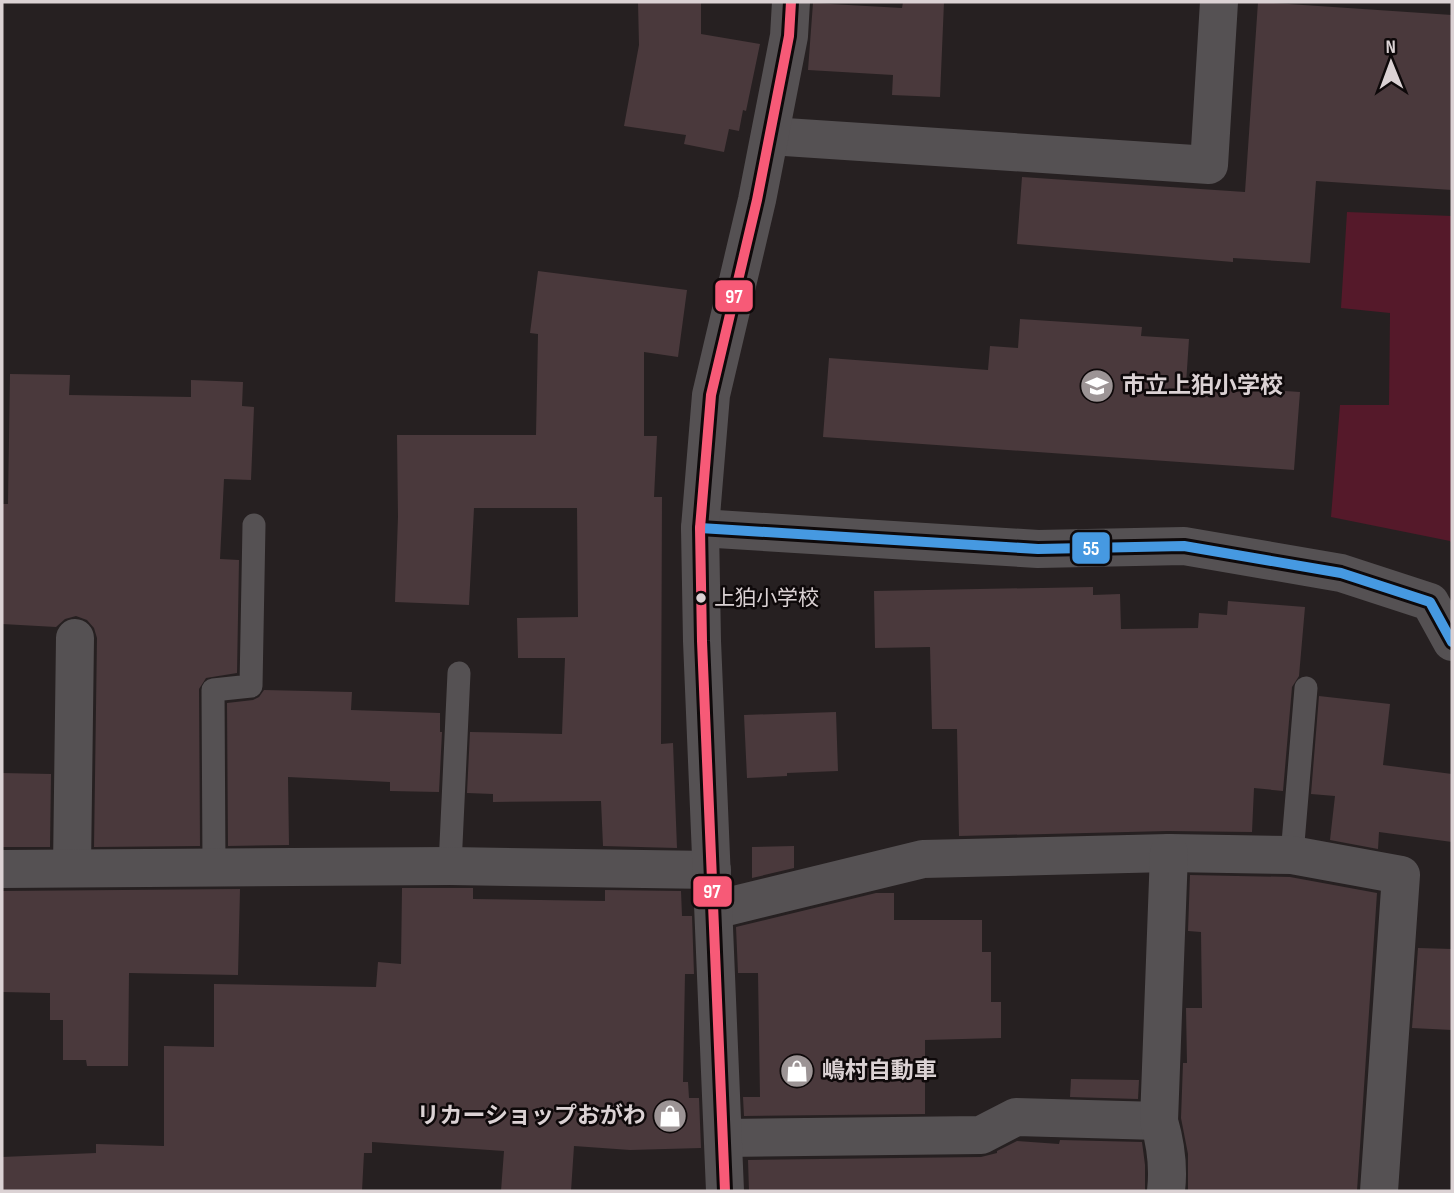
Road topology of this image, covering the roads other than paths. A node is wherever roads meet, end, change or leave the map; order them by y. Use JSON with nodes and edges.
{"nodes":[{"id":1,"x":791,"y":2,"type":"edge"},
{"id":2,"x":1219,"y":2,"type":"edge"},
{"id":3,"x":770,"y":136,"type":"junction"},
{"id":4,"x":254,"y":525,"type":"dead end"},
{"id":5,"x":700,"y":528,"type":"junction"},
{"id":6,"x":75,"y":638,"type":"dead end"},
{"id":7,"x":1452,"y":642,"type":"edge"},
{"id":8,"x":459,"y":673,"type":"dead end"},
{"id":9,"x":1306,"y":688,"type":"dead end"},
{"id":10,"x":1169,"y":853,"type":"junction"},
{"id":11,"x":1292,"y":855,"type":"junction"},
{"id":12,"x":214,"y":866,"type":"junction"},
{"id":13,"x":450,"y":866,"type":"junction"},
{"id":14,"x":72,"y":868,"type":"junction"},
{"id":15,"x":2,"y":869,"type":"edge"},
{"id":16,"x":712,"y":870,"type":"junction"},
{"id":17,"x":713,"y":910,"type":"junction"},
{"id":18,"x":1159,"y":1121,"type":"junction"},
{"id":19,"x":723,"y":1138,"type":"junction"},
{"id":20,"x":725,"y":1191,"type":"edge"},
{"id":21,"x":1166,"y":1191,"type":"edge"},
{"id":22,"x":1379,"y":1191,"type":"edge"}],
"edges":[{"from":1,"to":3,"type":"street"},
{"from":2,"to":3,"type":"street"},
{"from":3,"to":5,"type":"street"},
{"from":4,"to":12,"type":"lane"},
{"from":5,"to":7,"type":"street"},
{"from":5,"to":16,"type":"street"},
{"from":6,"to":14,"type":"street"},
{"from":8,"to":13,"type":"lane"},
{"from":9,"to":11,"type":"lane"},
{"from":10,"to":11,"type":"street"},
{"from":10,"to":17,"type":"street"},
{"from":10,"to":18,"type":"street"},
{"from":11,"to":22,"type":"street"},
{"from":12,"to":13,"type":"street"},
{"from":12,"to":14,"type":"street"},
{"from":13,"to":16,"type":"street"},
{"from":14,"to":15,"type":"street"},
{"from":16,"to":17,"type":"street"},
{"from":17,"to":19,"type":"street"},
{"from":18,"to":19,"type":"street"},
{"from":18,"to":21,"type":"street"},
{"from":19,"to":20,"type":"street"}]}
